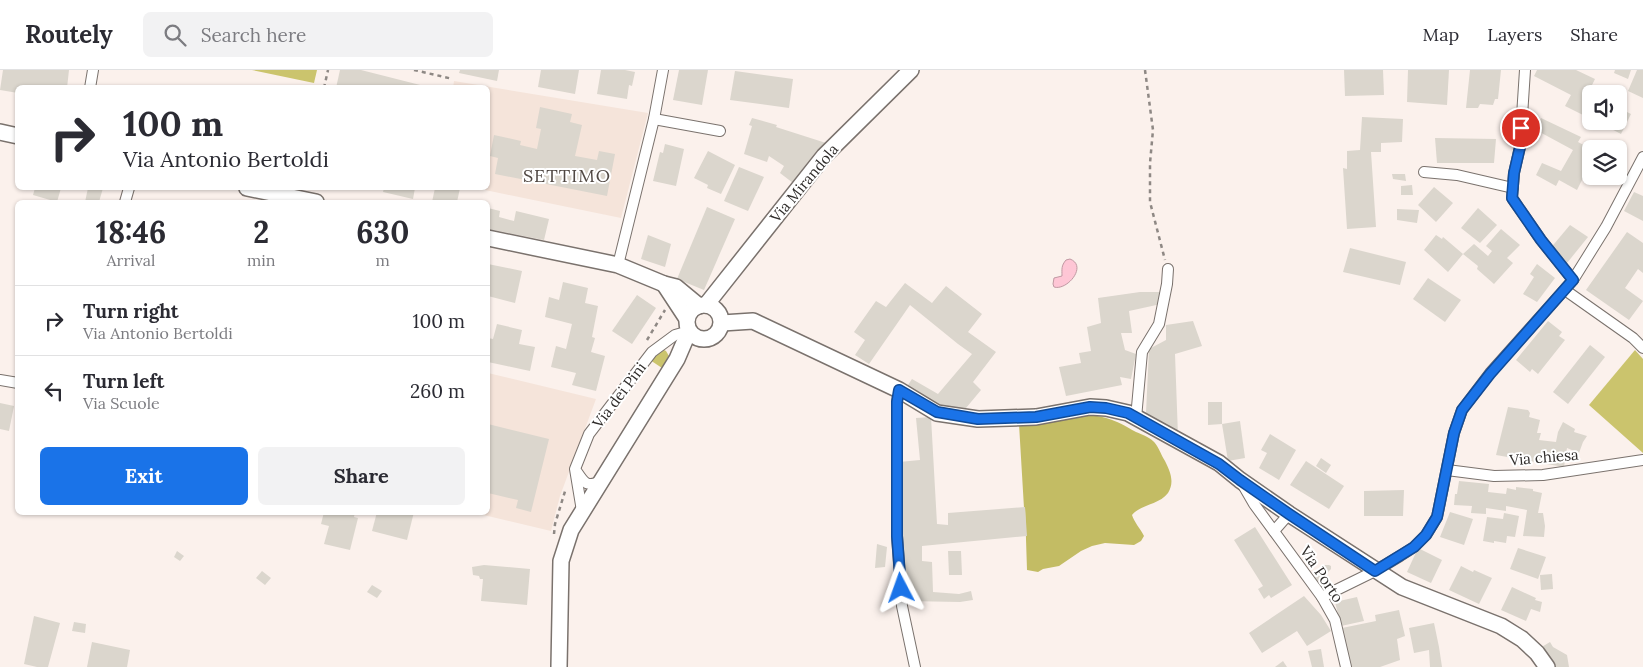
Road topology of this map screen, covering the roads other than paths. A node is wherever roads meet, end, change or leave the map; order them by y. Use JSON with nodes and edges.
{"nodes":[{"id":1,"x":93,"y":70,"type":"edge"},
{"id":2,"x":663,"y":70,"type":"edge"},
{"id":3,"x":911,"y":70,"type":"edge"},
{"id":4,"x":1525,"y":70,"type":"edge"},
{"id":5,"x":90,"y":85,"type":"edge"},
{"id":6,"x":654,"y":119,"type":"junction"},
{"id":7,"x":720,"y":131,"type":"dead end"},
{"id":8,"x":0,"y":132,"type":"edge"},
{"id":9,"x":15,"y":135,"type":"edge"},
{"id":10,"x":1643,"y":156,"type":"edge"},
{"id":11,"x":1424,"y":172,"type":"dead end"},
{"id":12,"x":1513,"y":188,"type":"junction"},
{"id":13,"x":256,"y":190,"type":"edge"},
{"id":14,"x":304,"y":200,"type":"edge"},
{"id":15,"x":490,"y":238,"type":"edge"},
{"id":16,"x":618,"y":265,"type":"junction"},
{"id":17,"x":1168,"y":269,"type":"road end"},
{"id":18,"x":1573,"y":280,"type":"junction"},
{"id":19,"x":664,"y":284,"type":"junction"},
{"id":20,"x":1565,"y":290,"type":"junction"},
{"id":21,"x":702,"y":305,"type":"junction"},
{"id":22,"x":722,"y":323,"type":"junction"},
{"id":23,"x":692,"y":330,"type":"junction"},
{"id":24,"x":1643,"y":348,"type":"edge"},
{"id":25,"x":0,"y":380,"type":"edge"},
{"id":26,"x":15,"y":382,"type":"edge"},
{"id":27,"x":899,"y":390,"type":"junction"},
{"id":28,"x":1136,"y":418,"type":"junction"},
{"id":29,"x":1643,"y":460,"type":"edge"},
{"id":30,"x":575,"y":469,"type":"junction"},
{"id":31,"x":1447,"y":470,"type":"junction"},
{"id":32,"x":1240,"y":480,"type":"junction"},
{"id":33,"x":601,"y":481,"type":"junction"},
{"id":34,"x":582,"y":511,"type":"junction"},
{"id":35,"x":1289,"y":514,"type":"junction"},
{"id":36,"x":1274,"y":530,"type":"junction"},
{"id":37,"x":1375,"y":571,"type":"junction"},
{"id":38,"x":1322,"y":597,"type":"junction"},
{"id":39,"x":559,"y":667,"type":"edge"},
{"id":40,"x":915,"y":667,"type":"edge"},
{"id":41,"x":1346,"y":667,"type":"edge"},
{"id":42,"x":1547,"y":667,"type":"edge"}],
"edges":[{"from":1,"to":5,"type":"street"},
{"from":2,"to":6,"type":"street"},
{"from":3,"to":21,"type":"street","name":"Via Mirandola"},
{"from":4,"to":12,"type":"street"},
{"from":6,"to":7,"type":"street"},
{"from":6,"to":16,"type":"street"},
{"from":8,"to":9,"type":"street"},
{"from":10,"to":18,"type":"street"},
{"from":11,"to":12,"type":"street"},
{"from":12,"to":18,"type":"street"},
{"from":13,"to":14,"type":"street"},
{"from":15,"to":16,"type":"street"},
{"from":16,"to":19,"type":"street"},
{"from":17,"to":28,"type":"street"},
{"from":18,"to":20,"type":"street"},
{"from":19,"to":21,"type":"street"},
{"from":19,"to":23,"type":"street"},
{"from":20,"to":24,"type":"street"},
{"from":20,"to":31,"type":"street"},
{"from":21,"to":22,"type":"street"},
{"from":21,"to":23,"type":"street"},
{"from":22,"to":23,"type":"street"},
{"from":22,"to":27,"type":"street"},
{"from":23,"to":30,"type":"street","name":"Via dei Pini"},
{"from":23,"to":33,"type":"street","name":"Via dei Pini"},
{"from":25,"to":26,"type":"street"},
{"from":27,"to":28,"type":"street"},
{"from":27,"to":40,"type":"street"},
{"from":28,"to":32,"type":"street"},
{"from":29,"to":31,"type":"street","name":"Via chiesa"},
{"from":30,"to":33,"type":"street"},
{"from":30,"to":34,"type":"street"},
{"from":31,"to":37,"type":"street"},
{"from":32,"to":35,"type":"street"},
{"from":32,"to":36,"type":"street","name":"Via Porto"},
{"from":33,"to":34,"type":"street","name":"Via dei Pini"},
{"from":34,"to":39,"type":"street","name":"Via dei Pini"},
{"from":35,"to":36,"type":"street"},
{"from":35,"to":37,"type":"street"},
{"from":36,"to":38,"type":"street","name":"Via Porto"},
{"from":37,"to":38,"type":"street"},
{"from":37,"to":42,"type":"street"},
{"from":38,"to":41,"type":"street","name":"Via Porto"}]}
